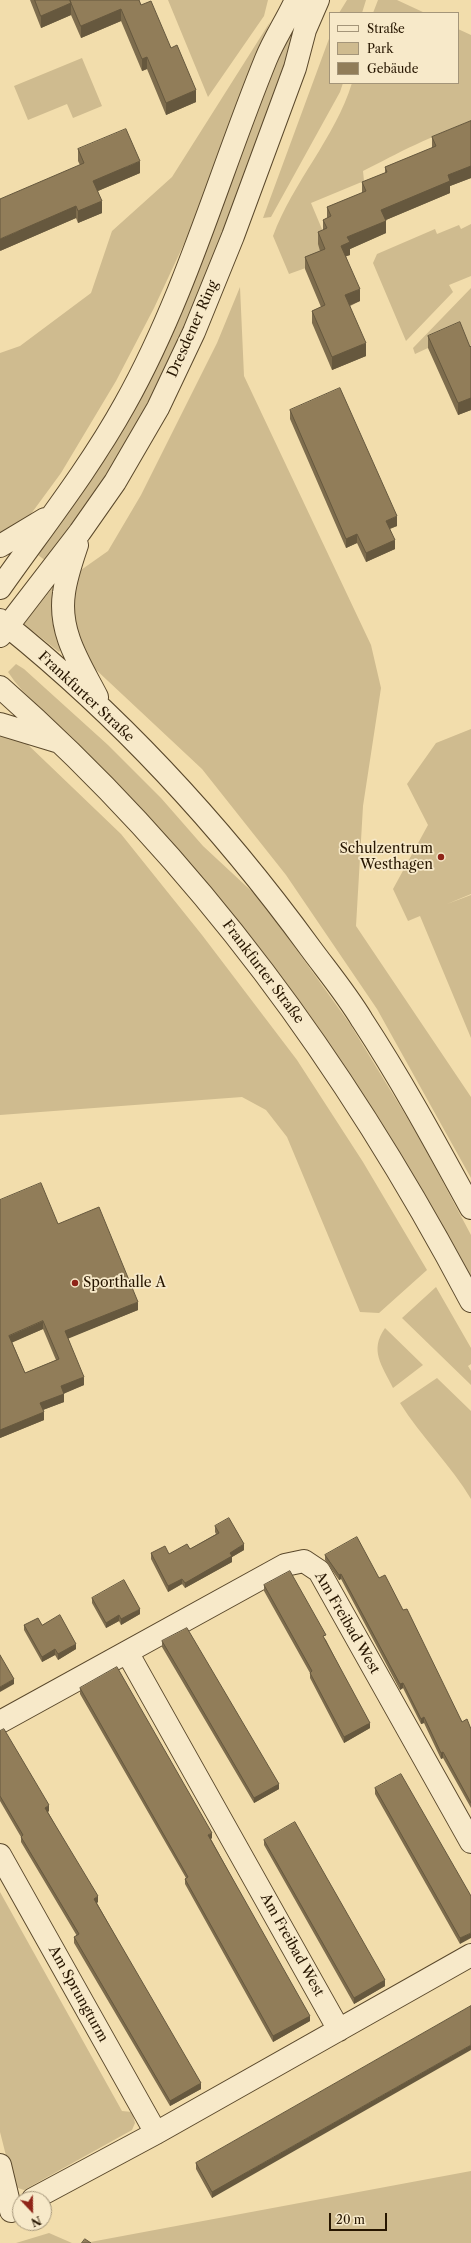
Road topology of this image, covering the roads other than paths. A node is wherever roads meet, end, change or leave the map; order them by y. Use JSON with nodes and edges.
{"nodes":[{"id":1,"x":296,"y":0,"type":"edge"},
{"id":2,"x":318,"y":0,"type":"edge"},
{"id":3,"x":56,"y":511,"type":"junction"},
{"id":4,"x":80,"y":532,"type":"junction"},
{"id":5,"x":0,"y":546,"type":"edge"},
{"id":6,"x":0,"y":588,"type":"edge"},
{"id":7,"x":3,"y":628,"type":"edge"},
{"id":8,"x":0,"y":687,"type":"edge"},
{"id":9,"x":104,"y":711,"type":"junction"},
{"id":10,"x":0,"y":724,"type":"edge"},
{"id":11,"x":63,"y":743,"type":"junction"},
{"id":12,"x":471,"y":1208,"type":"edge"},
{"id":13,"x":471,"y":1300,"type":"edge"},
{"id":14,"x":127,"y":1652,"type":"junction"},
{"id":15,"x":0,"y":1722,"type":"edge"},
{"id":16,"x":471,"y":1842,"type":"edge"},
{"id":17,"x":0,"y":1855,"type":"edge"},
{"id":18,"x":471,"y":1955,"type":"edge"},
{"id":19,"x":340,"y":2030,"type":"junction"},
{"id":20,"x":156,"y":2133,"type":"junction"},
{"id":21,"x":0,"y":2165,"type":"edge"},
{"id":22,"x":48,"y":2191,"type":"edge"},
{"id":23,"x":10,"y":2211,"type":"edge"}],
"edges":[{"from":1,"to":3,"type":"street","name":"Dresdener Ring"},
{"from":2,"to":4,"type":"street","name":"Dresdener Ring"},
{"from":3,"to":5,"type":"street"},
{"from":3,"to":6,"type":"street","name":"Dresdener Ring"},
{"from":4,"to":7,"type":"street","name":"Dresdener Ring"},
{"from":4,"to":9,"type":"street"},
{"from":7,"to":9,"type":"street","name":"Frankfurter Straße"},
{"from":8,"to":11,"type":"street","name":"Frankfurter Straße"},
{"from":9,"to":12,"type":"street","name":"Frankfurter Straße"},
{"from":10,"to":11,"type":"street"},
{"from":11,"to":13,"type":"street","name":"Frankfurter Straße"},
{"from":14,"to":15,"type":"street","name":"Am Freibad West"},
{"from":14,"to":16,"type":"street","name":"Am Freibad West"},
{"from":14,"to":19,"type":"street","name":"Am Freibad West"},
{"from":17,"to":20,"type":"street","name":"Am Sprungturm"},
{"from":18,"to":19,"type":"street"},
{"from":19,"to":20,"type":"street"},
{"from":20,"to":22,"type":"street"},
{"from":21,"to":23,"type":"street"}]}
